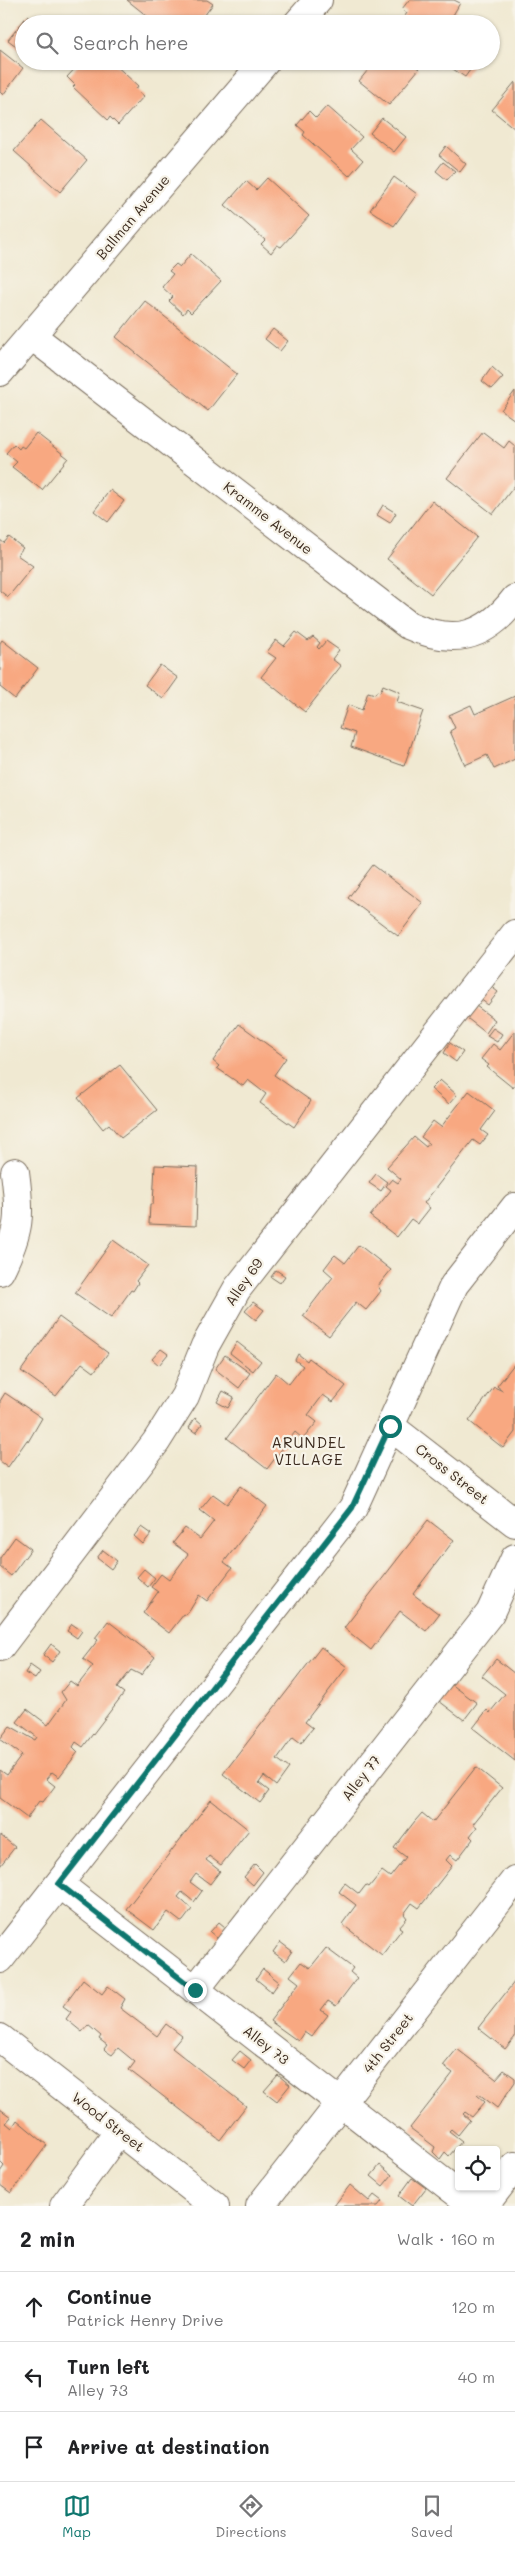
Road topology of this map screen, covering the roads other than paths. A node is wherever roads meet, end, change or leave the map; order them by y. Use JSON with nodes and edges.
{"nodes":[{"id":1,"x":318,"y":0,"type":"edge"},
{"id":2,"x":306,"y":15,"type":"edge"},
{"id":3,"x":258,"y":70,"type":"edge"},
{"id":4,"x":32,"y":336,"type":"junction"},
{"id":5,"x":2,"y":365,"type":"edge"},
{"id":6,"x":515,"y":599,"type":"edge"},
{"id":7,"x":515,"y":934,"type":"edge"},
{"id":8,"x":15,"y":1172,"type":"dead end"},
{"id":9,"x":515,"y":1207,"type":"edge"},
{"id":10,"x":0,"y":1271,"type":"edge"},
{"id":11,"x":390,"y":1426,"type":"junction"},
{"id":12,"x":515,"y":1523,"type":"edge"},
{"id":13,"x":515,"y":1558,"type":"edge"},
{"id":14,"x":0,"y":1647,"type":"edge"},
{"id":15,"x":515,"y":1880,"type":"edge"},
{"id":16,"x":59,"y":1884,"type":"junction"},
{"id":17,"x":0,"y":1959,"type":"edge"},
{"id":18,"x":195,"y":1990,"type":"junction"},
{"id":19,"x":0,"y":2038,"type":"edge"},
{"id":20,"x":341,"y":2103,"type":"junction"},
{"id":21,"x":119,"y":2131,"type":"junction"},
{"id":22,"x":515,"y":2166,"type":"edge"},
{"id":23,"x":64,"y":2206,"type":"edge"},
{"id":24,"x":216,"y":2206,"type":"edge"},
{"id":25,"x":260,"y":2206,"type":"edge"},
{"id":26,"x":474,"y":2206,"type":"edge"},
{"id":27,"x":484,"y":2206,"type":"edge"}],
"edges":[{"from":1,"to":2,"type":"street"},
{"from":3,"to":4,"type":"street","name":"Ballman Avenue"},
{"from":4,"to":5,"type":"street","name":"Ballman Avenue"},
{"from":4,"to":6,"type":"street","name":"Kramme Avenue"},
{"from":7,"to":14,"type":"street","name":"Alley 69"},
{"from":8,"to":10,"type":"street"},
{"from":9,"to":11,"type":"street"},
{"from":11,"to":12,"type":"street","name":"Cross Street"},
{"from":11,"to":16,"type":"street"},
{"from":13,"to":18,"type":"street","name":"Alley 77"},
{"from":15,"to":20,"type":"street","name":"4th Street"},
{"from":16,"to":17,"type":"street"},
{"from":16,"to":18,"type":"street","name":"Alley 73"},
{"from":18,"to":20,"type":"street","name":"Alley 73"},
{"from":19,"to":21,"type":"street","name":"Wood Street"},
{"from":20,"to":25,"type":"street","name":"4th Street"},
{"from":20,"to":26,"type":"street","name":"Alley 73"},
{"from":21,"to":23,"type":"street"},
{"from":21,"to":24,"type":"street","name":"Wood Street"},
{"from":22,"to":27,"type":"street"}]}
